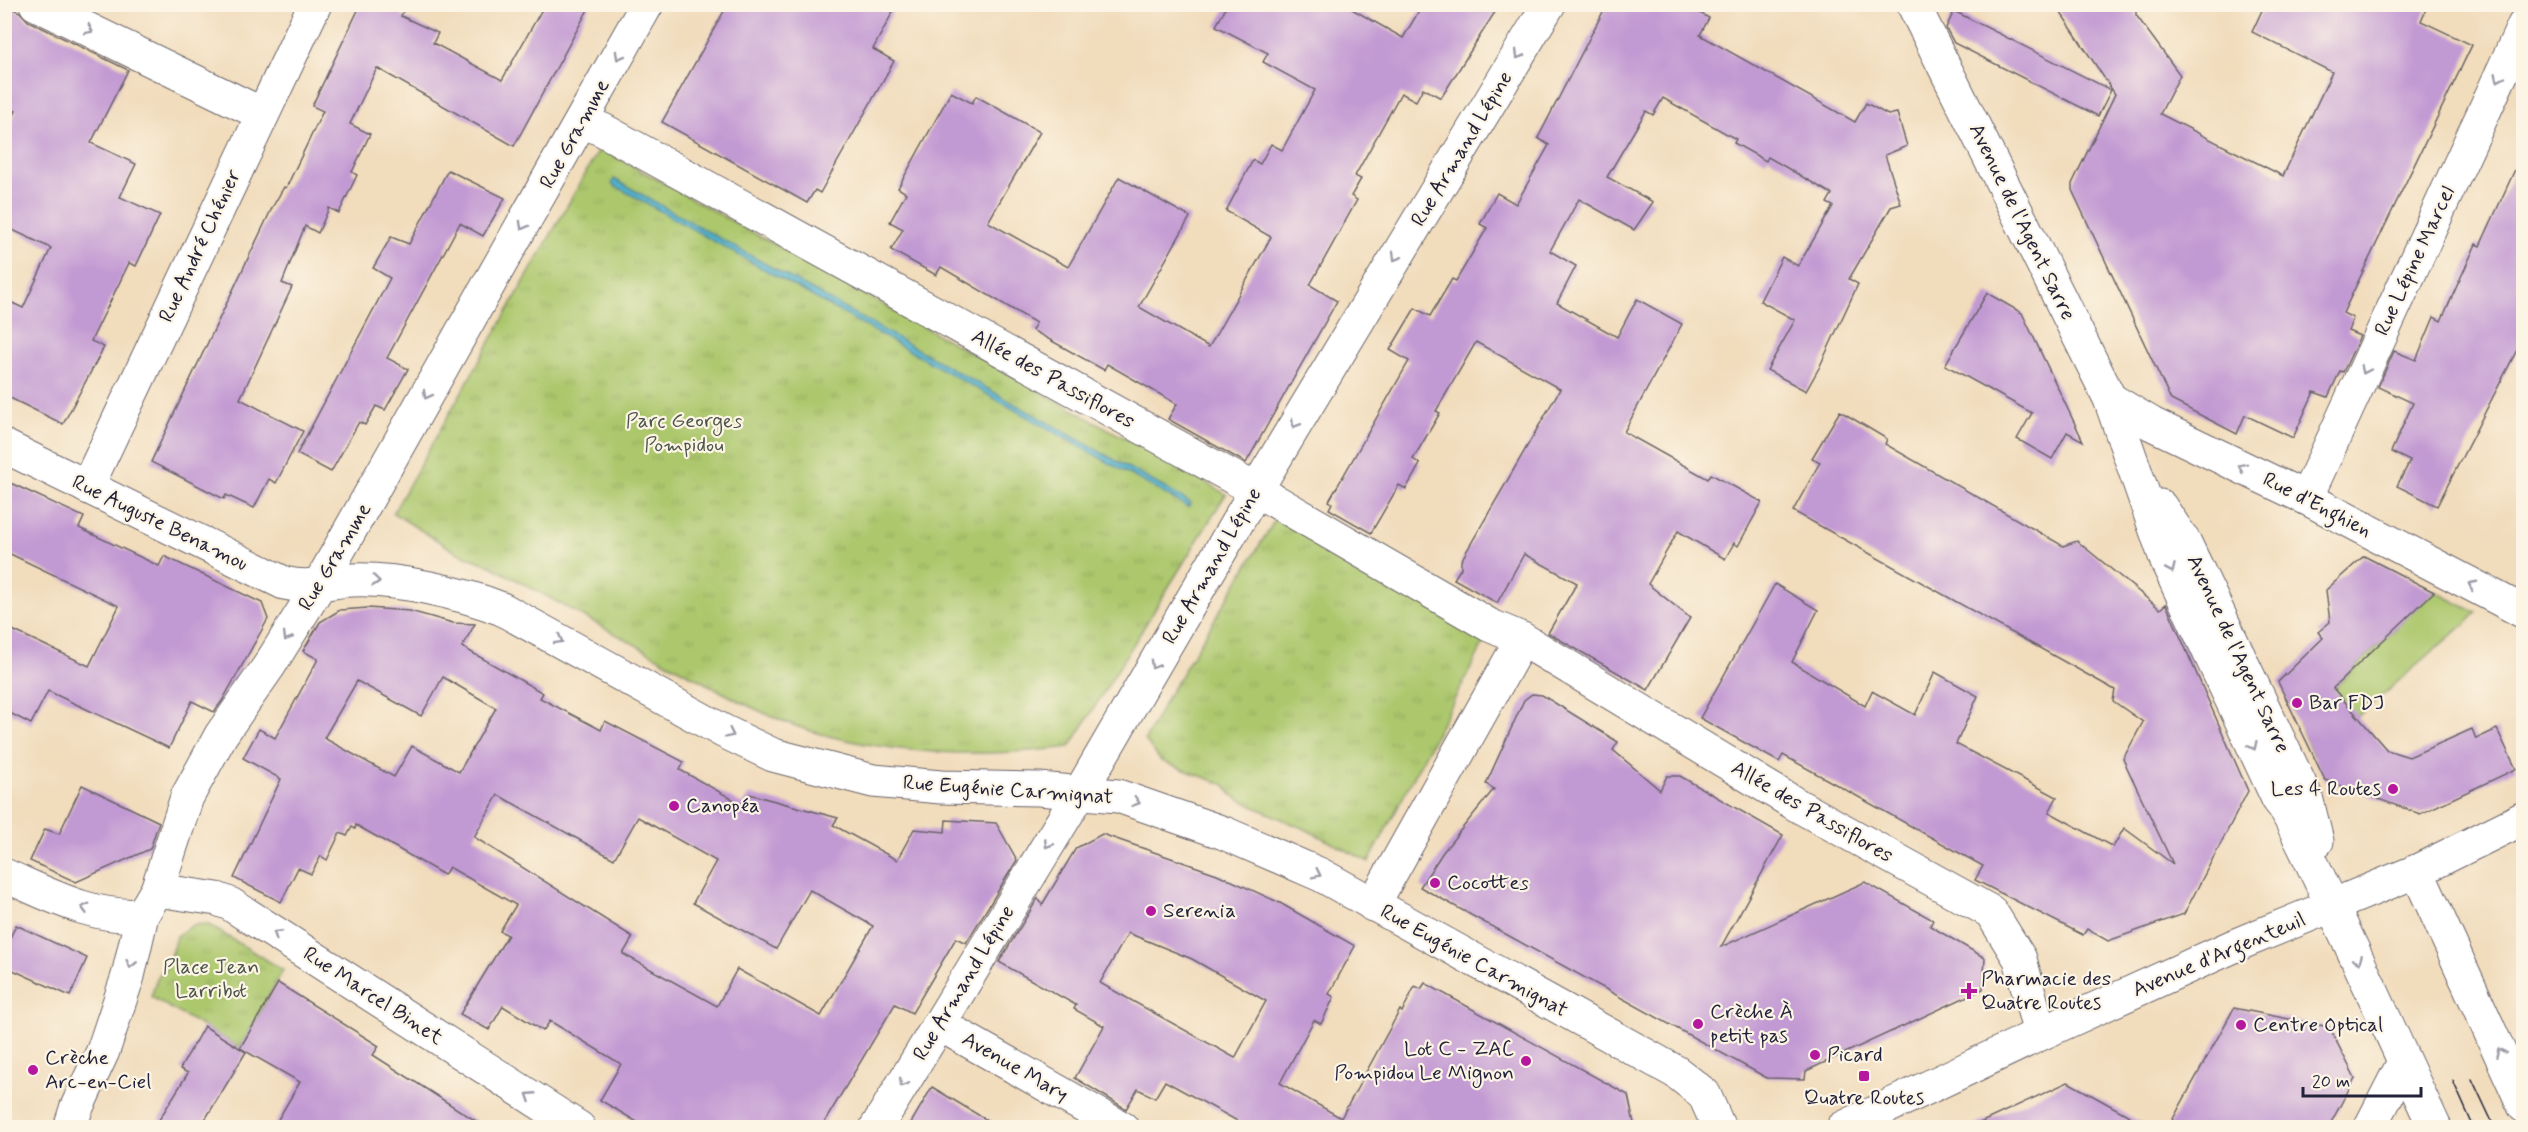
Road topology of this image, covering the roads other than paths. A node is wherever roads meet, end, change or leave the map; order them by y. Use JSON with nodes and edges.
{"nodes":[{"id":1,"x":36,"y":4,"type":"edge"},
{"id":2,"x":315,"y":4,"type":"edge"},
{"id":3,"x":647,"y":4,"type":"edge"},
{"id":4,"x":1549,"y":4,"type":"edge"},
{"id":5,"x":1913,"y":4,"type":"edge"},
{"id":6,"x":2523,"y":25,"type":"edge"},
{"id":7,"x":262,"y":114,"type":"junction"},
{"id":8,"x":582,"y":121,"type":"junction"},
{"id":9,"x":2110,"y":399,"type":"junction"},
{"id":10,"x":4,"y":446,"type":"edge"},
{"id":11,"x":87,"y":487,"type":"junction"},
{"id":12,"x":1256,"y":490,"type":"junction"},
{"id":13,"x":2306,"y":498,"type":"junction"},
{"id":14,"x":318,"y":587,"type":"junction"},
{"id":15,"x":2523,"y":612,"type":"edge"},
{"id":16,"x":1522,"y":639,"type":"junction"},
{"id":17,"x":1079,"y":794,"type":"junction"},
{"id":18,"x":2523,"y":818,"type":"edge"},
{"id":19,"x":2417,"y":871,"type":"junction"},
{"id":20,"x":4,"y":875,"type":"edge"},
{"id":21,"x":149,"y":902,"type":"junction"},
{"id":22,"x":1373,"y":905,"type":"junction"},
{"id":23,"x":2335,"y":906,"type":"junction"},
{"id":24,"x":939,"y":1024,"type":"junction"},
{"id":25,"x":2040,"y":1034,"type":"junction"},
{"id":26,"x":2404,"y":1062,"type":"junction"},
{"id":27,"x":2523,"y":1106,"type":"edge"},
{"id":28,"x":70,"y":1128,"type":"edge"},
{"id":29,"x":579,"y":1128,"type":"edge"},
{"id":30,"x":876,"y":1128,"type":"edge"},
{"id":31,"x":1122,"y":1128,"type":"edge"},
{"id":32,"x":1719,"y":1128,"type":"edge"},
{"id":33,"x":1843,"y":1128,"type":"edge"},
{"id":34,"x":2370,"y":1128,"type":"edge"},
{"id":35,"x":2435,"y":1128,"type":"edge"}],
"edges":[{"from":1,"to":7,"type":"street","one_way":true},
{"from":2,"to":7,"type":"street","name":"Rue André Chénier"},
{"from":3,"to":8,"type":"street","name":"Rue Gramme","one_way":true},
{"from":4,"to":12,"type":"street","name":"Rue Armand Lépine","one_way":true},
{"from":5,"to":9,"type":"street","name":"Avenue de l'Agent Sarre"},
{"from":6,"to":13,"type":"street","name":"Rue Lépine Marcel","one_way":true},
{"from":7,"to":11,"type":"street","name":"Rue André Chénier"},
{"from":8,"to":12,"type":"street","name":"Allée des Passiflores"},
{"from":8,"to":14,"type":"street","name":"Rue Gramme","one_way":true},
{"from":13,"to":9,"type":"street","name":"Rue d'Enghien","one_way":true},
{"from":9,"to":23,"type":"street","name":"Avenue de l'Agent Sarre"},
{"from":10,"to":11,"type":"street","name":"Rue Auguste Benamou"},
{"from":11,"to":14,"type":"street","name":"Rue Auguste Benamou"},
{"from":12,"to":16,"type":"street","name":"Allée des Passiflores"},
{"from":12,"to":17,"type":"street","name":"Rue Armand Lépine","one_way":true},
{"from":15,"to":13,"type":"street","name":"Rue d'Enghien","one_way":true},
{"from":14,"to":17,"type":"street","name":"Rue Eugénie Carmignat","one_way":true},
{"from":14,"to":21,"type":"street","name":"Rue Gramme","one_way":true},
{"from":16,"to":22,"type":"street"},
{"from":16,"to":25,"type":"street","name":"Allée des Passiflores"},
{"from":17,"to":22,"type":"street","name":"Rue Eugénie Carmignat","one_way":true},
{"from":17,"to":24,"type":"street","name":"Rue Armand Lépine","one_way":true},
{"from":18,"to":19,"type":"street","name":"Avenue d'Argenteuil"},
{"from":19,"to":23,"type":"street","name":"Avenue d'Argenteuil"},
{"from":27,"to":19,"type":"street","one_way":true},
{"from":21,"to":20,"type":"street","name":"Rue Marcel Binet","one_way":true},
{"from":21,"to":28,"type":"street","name":"Rue Gramme","one_way":true},
{"from":29,"to":21,"type":"street","name":"Rue Marcel Binet","one_way":true},
{"from":22,"to":32,"type":"street","name":"Rue Eugénie Carmignat"},
{"from":23,"to":25,"type":"street","name":"Avenue d'Argenteuil"},
{"from":23,"to":26,"type":"street","name":"Avenue de l'Agent Sarre","one_way":true},
{"from":24,"to":30,"type":"street","name":"Rue Armand Lépine","one_way":true},
{"from":24,"to":31,"type":"street","name":"Avenue Mary"},
{"from":25,"to":33,"type":"street","name":"Avenue d'Argenteuil"},
{"from":26,"to":34,"type":"street"},
{"from":26,"to":35,"type":"street","name":"Avenue de l'Agent Sarre"}]}
